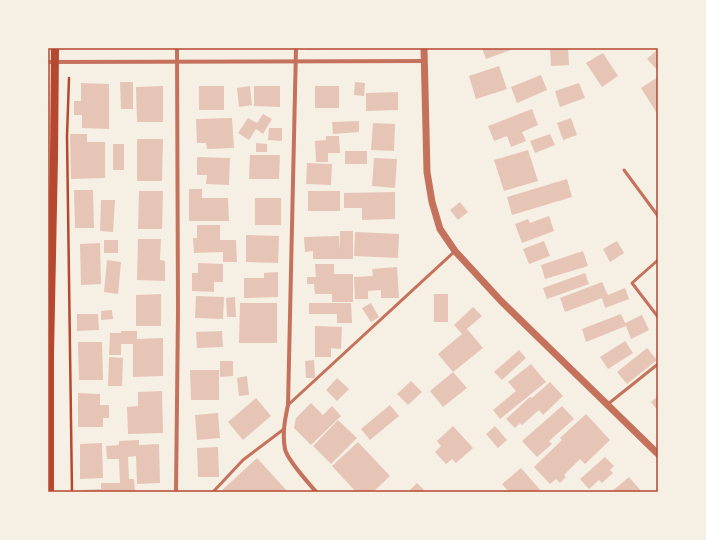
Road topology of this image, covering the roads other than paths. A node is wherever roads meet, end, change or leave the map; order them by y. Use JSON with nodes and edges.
{"nodes":[{"id":1,"x":55,"y":48,"type":"edge"},
{"id":2,"x":177,"y":48,"type":"edge"},
{"id":3,"x":296,"y":48,"type":"edge"},
{"id":4,"x":424,"y":48,"type":"edge"},
{"id":5,"x":425,"y":60,"type":"junction"},
{"id":6,"x":177,"y":61,"type":"junction"},
{"id":7,"x":296,"y":61,"type":"junction"},
{"id":8,"x":52,"y":62,"type":"edge"},
{"id":9,"x":624,"y":170,"type":"dead end"},
{"id":10,"x":658,"y":216,"type":"edge"},
{"id":11,"x":455,"y":251,"type":"junction"},
{"id":12,"x":658,"y":260,"type":"edge"},
{"id":13,"x":658,"y":317,"type":"edge"},
{"id":14,"x":49,"y":354,"type":"edge"},
{"id":15,"x":658,"y":364,"type":"edge"},
{"id":16,"x":288,"y":405,"type":"junction"},
{"id":17,"x":607,"y":405,"type":"junction"},
{"id":18,"x":284,"y":429,"type":"junction"},
{"id":19,"x":658,"y":454,"type":"edge"},
{"id":20,"x":50,"y":492,"type":"edge"},
{"id":21,"x":176,"y":492,"type":"edge"},
{"id":22,"x":213,"y":492,"type":"edge"},
{"id":23,"x":316,"y":492,"type":"edge"}],
"edges":[{"from":1,"to":8,"type":"main road"},
{"from":2,"to":6,"type":"street"},
{"from":3,"to":7,"type":"street"},
{"from":4,"to":5,"type":"street"},
{"from":5,"to":7,"type":"street"},
{"from":5,"to":11,"type":"street"},
{"from":6,"to":7,"type":"street"},
{"from":6,"to":8,"type":"street"},
{"from":6,"to":21,"type":"street"},
{"from":7,"to":16,"type":"street"},
{"from":8,"to":14,"type":"main road"},
{"from":9,"to":10,"type":"lane"},
{"from":11,"to":16,"type":"lane"},
{"from":11,"to":17,"type":"street"},
{"from":12,"to":13,"type":"lane"},
{"from":14,"to":20,"type":"main road"},
{"from":15,"to":17,"type":"lane"},
{"from":16,"to":18,"type":"street"},
{"from":17,"to":19,"type":"street"},
{"from":18,"to":22,"type":"lane"},
{"from":18,"to":23,"type":"street"}]}
